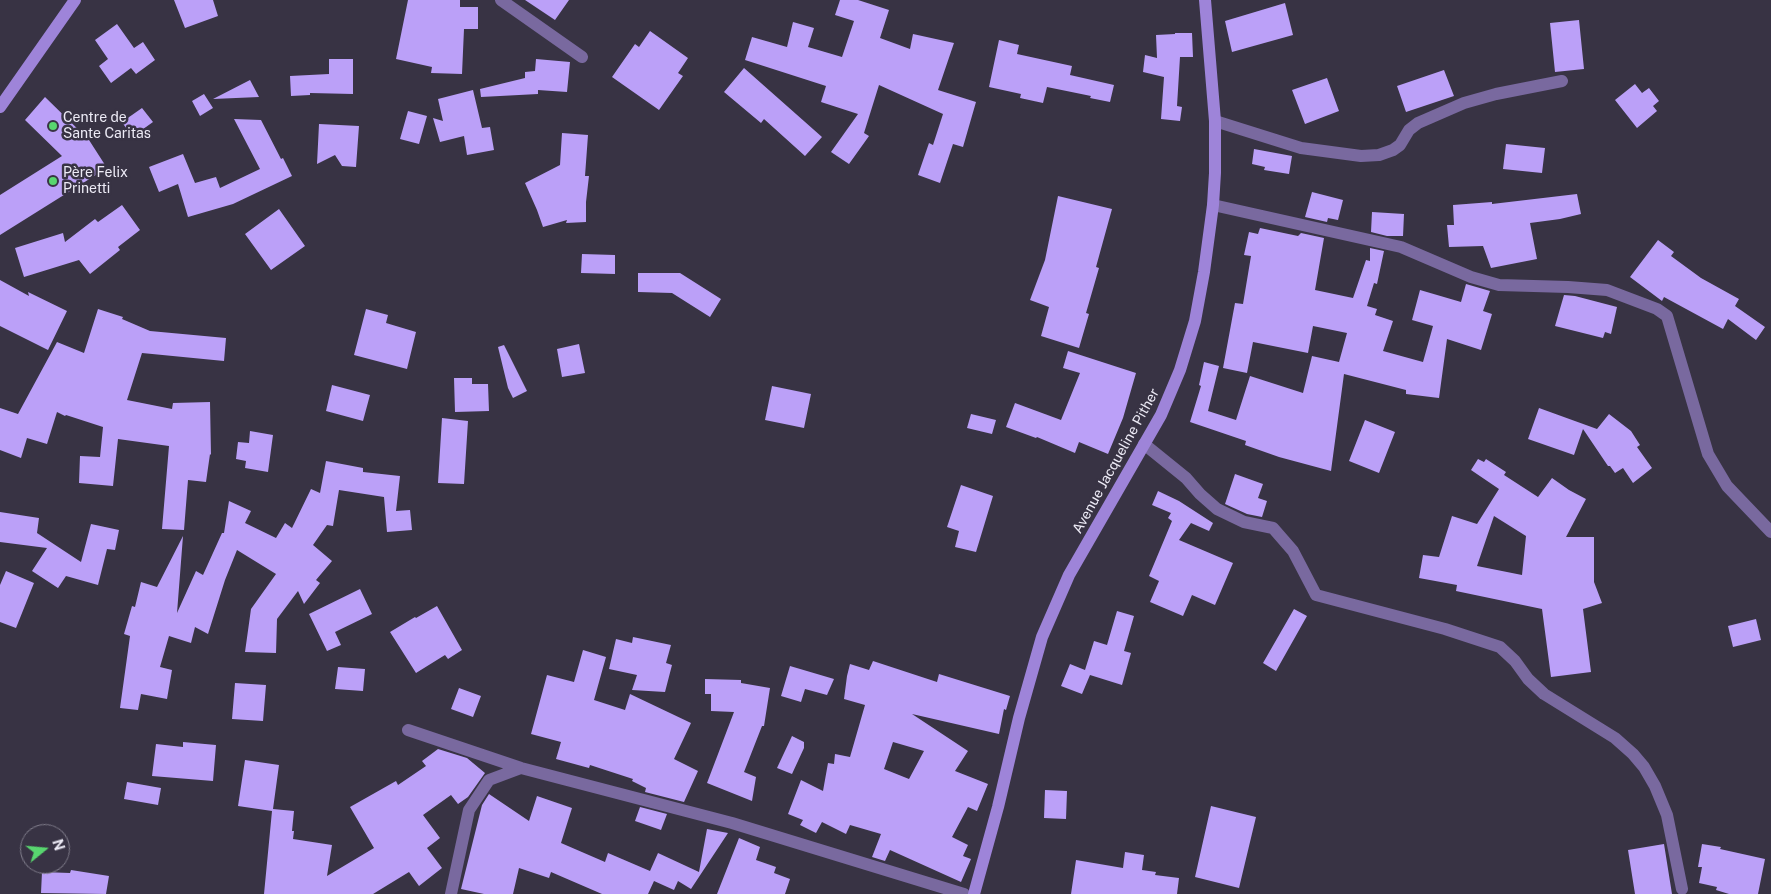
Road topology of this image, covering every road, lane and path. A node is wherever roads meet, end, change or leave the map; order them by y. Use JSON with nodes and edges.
{"nodes":[{"id":1,"x":75,"y":0,"type":"edge"},
{"id":2,"x":501,"y":0,"type":"edge"},
{"id":3,"x":1205,"y":0,"type":"edge"},
{"id":4,"x":582,"y":56,"type":"dead end"},
{"id":5,"x":1562,"y":81,"type":"dead end"},
{"id":6,"x":0,"y":107,"type":"edge"},
{"id":7,"x":1215,"y":121,"type":"junction"},
{"id":8,"x":1213,"y":205,"type":"junction"},
{"id":9,"x":1144,"y":444,"type":"junction"},
{"id":10,"x":1771,"y":532,"type":"edge"},
{"id":11,"x":408,"y":730,"type":"dead end"},
{"id":12,"x":521,"y":768,"type":"junction"},
{"id":13,"x":1682,"y":889,"type":"dead end"},
{"id":14,"x":451,"y":894,"type":"edge"},
{"id":15,"x":964,"y":894,"type":"edge"},
{"id":16,"x":974,"y":894,"type":"edge"}],
"edges":[{"from":1,"to":6,"type":"street"},
{"from":2,"to":4,"type":"street"},
{"from":3,"to":7,"type":"street","name":"Avenue Jacqueline Pither"},
{"from":5,"to":7,"type":"street"},
{"from":7,"to":8,"type":"street","name":"Avenue Jacqueline Pither"},
{"from":8,"to":9,"type":"street","name":"Avenue Jacqueline Pither"},
{"from":8,"to":10,"type":"street"},
{"from":9,"to":13,"type":"street"},
{"from":9,"to":16,"type":"street","name":"Avenue Jacqueline Pither"},
{"from":11,"to":12,"type":"street"},
{"from":12,"to":14,"type":"street"},
{"from":12,"to":15,"type":"street"}]}
